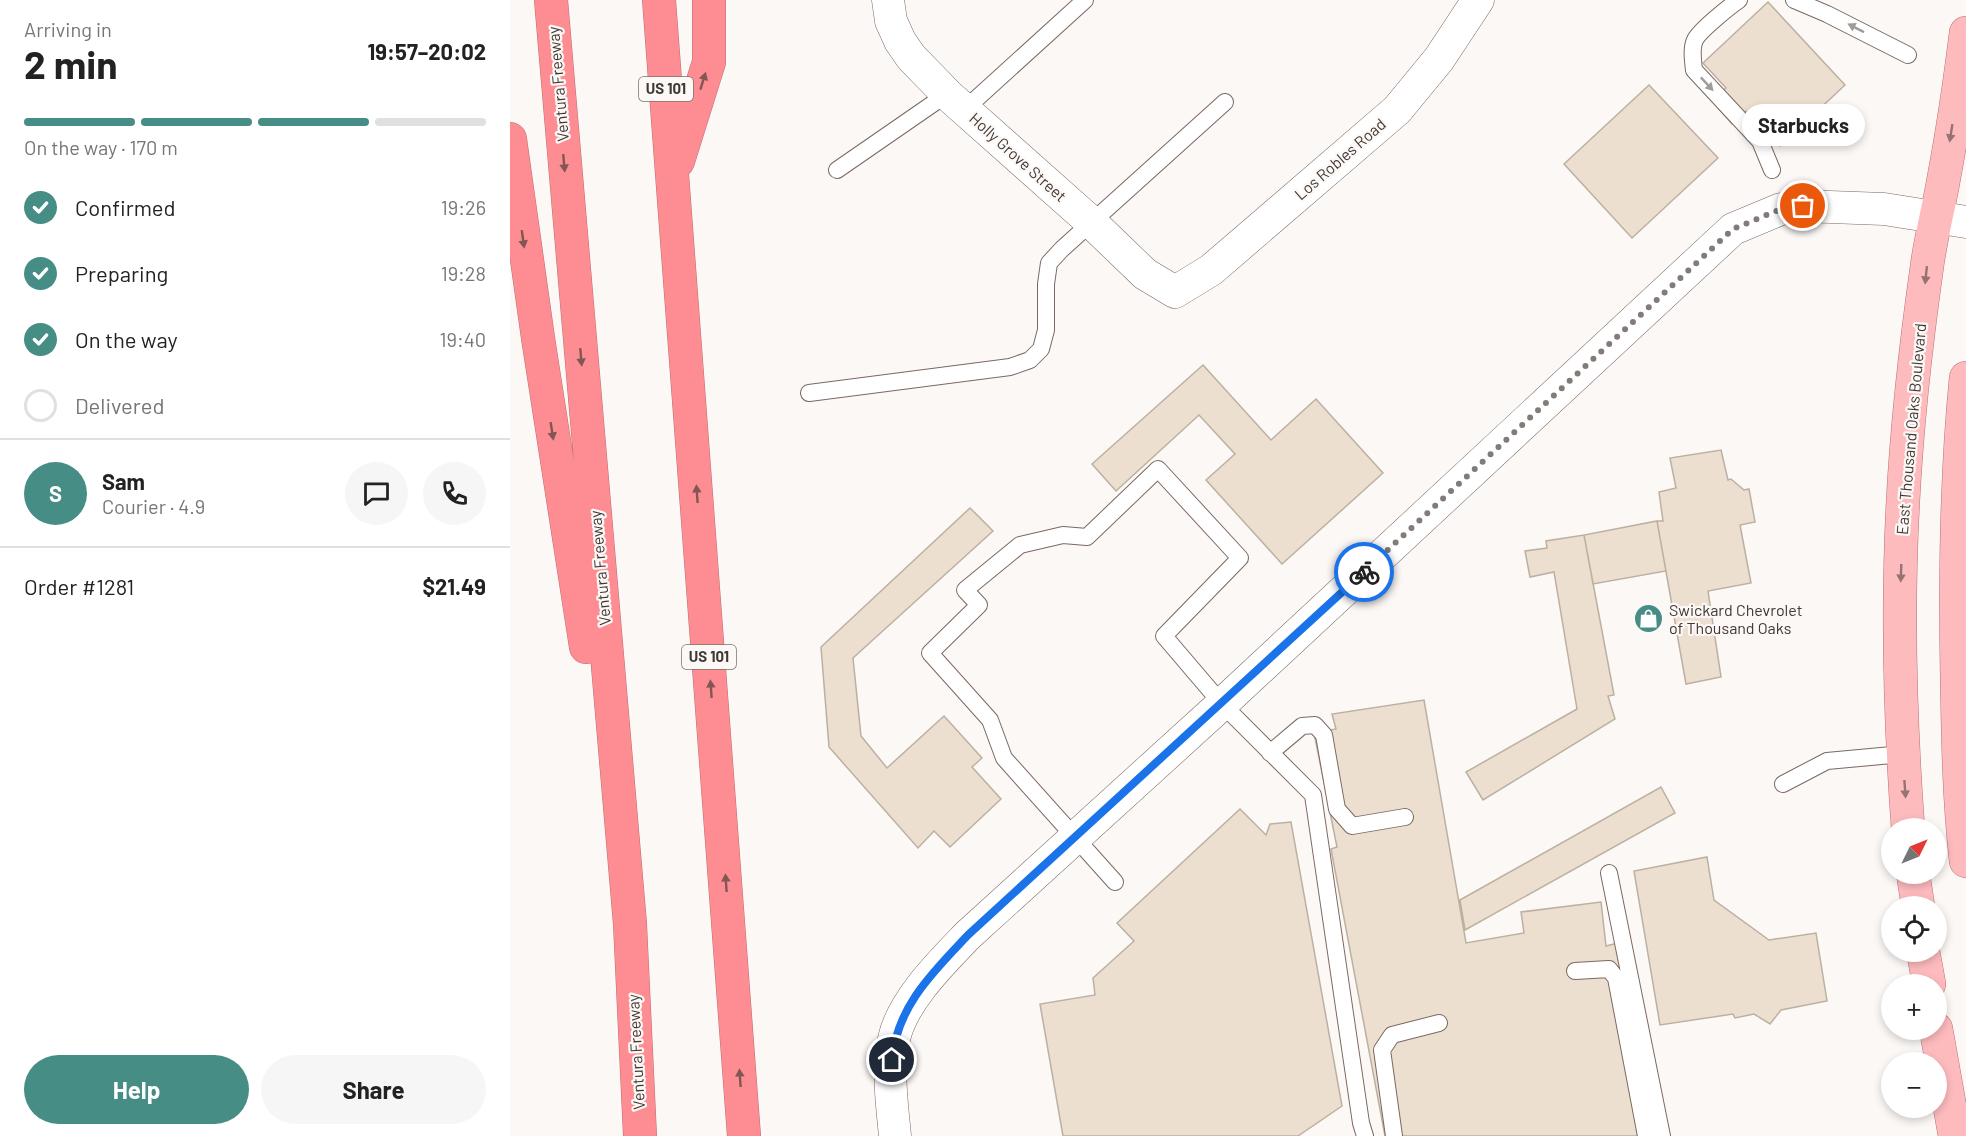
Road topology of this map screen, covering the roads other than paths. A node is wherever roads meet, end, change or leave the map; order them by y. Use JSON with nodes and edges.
{"nodes":[{"id":1,"x":551,"y":0,"type":"edge"},
{"id":2,"x":659,"y":0,"type":"edge"},
{"id":3,"x":709,"y":0,"type":"edge"},
{"id":4,"x":888,"y":0,"type":"edge"},
{"id":5,"x":1085,"y":0,"type":"edge"},
{"id":6,"x":1478,"y":0,"type":"edge"},
{"id":7,"x":1739,"y":0,"type":"edge"},
{"id":8,"x":1794,"y":0,"type":"edge"},
{"id":9,"x":1966,"y":33,"type":"edge"},
{"id":10,"x":1908,"y":55,"type":"dead end"},
{"id":11,"x":956,"y":102,"type":"junction"},
{"id":12,"x":1225,"y":102,"type":"dead end"},
{"id":13,"x":510,"y":139,"type":"edge"},
{"id":14,"x":837,"y":170,"type":"dead end"},
{"id":15,"x":1773,"y":170,"type":"dead end"},
{"id":16,"x":673,"y":177,"type":"junction"},
{"id":17,"x":1950,"y":219,"type":"edge"},
{"id":18,"x":1091,"y":222,"type":"junction"},
{"id":19,"x":1175,"y":292,"type":"joint"},
{"id":20,"x":1966,"y":378,"type":"edge"},
{"id":21,"x":809,"y":393,"type":"dead end"},
{"id":22,"x":1961,"y":491,"type":"edge"},
{"id":23,"x":1222,"y":704,"type":"junction"},
{"id":24,"x":1270,"y":753,"type":"junction"},
{"id":25,"x":1903,"y":754,"type":"junction"},
{"id":26,"x":1963,"y":777,"type":"edge"},
{"id":27,"x":1783,"y":784,"type":"dead end"},
{"id":28,"x":1405,"y":817,"type":"dead end"},
{"id":29,"x":1907,"y":818,"type":"edge"},
{"id":30,"x":1075,"y":838,"type":"junction"},
{"id":31,"x":1966,"y":861,"type":"edge"},
{"id":32,"x":1610,"y":873,"type":"dead end"},
{"id":33,"x":1115,"y":882,"type":"dead end"},
{"id":34,"x":630,"y":924,"type":"junction"},
{"id":35,"x":1575,"y":971,"type":"dead end"},
{"id":36,"x":1439,"y":1023,"type":"dead end"},
{"id":37,"x":1938,"y":1040,"type":"edge"},
{"id":38,"x":640,"y":1136,"type":"edge"},
{"id":39,"x":744,"y":1136,"type":"edge"},
{"id":40,"x":896,"y":1136,"type":"edge"},
{"id":41,"x":1365,"y":1136,"type":"edge"},
{"id":42,"x":1394,"y":1136,"type":"edge"},
{"id":43,"x":1646,"y":1136,"type":"edge"},
{"id":44,"x":1662,"y":1136,"type":"edge"},
{"id":45,"x":1955,"y":1136,"type":"edge"}],
"edges":[{"from":1,"to":34,"type":"highway","name":"Ventura Freeway","one_way":true},
{"from":2,"to":16,"type":"highway","number":"US 101"},
{"from":16,"to":3,"type":"highway","one_way":true},
{"from":4,"to":11,"type":"street","name":"Holly Grove Street"},
{"from":5,"to":11,"type":"lane"},
{"from":6,"to":19,"type":"street","name":"Los Robles Road"},
{"from":7,"to":15,"type":"lane","one_way":true},
{"from":10,"to":8,"type":"lane","one_way":true},
{"from":9,"to":17,"type":"main road","name":"East Thousand Oaks Boulevard","one_way":true},
{"from":11,"to":14,"type":"lane"},
{"from":11,"to":18,"type":"street","name":"Holly Grove Street"},
{"from":12,"to":18,"type":"lane"},
{"from":13,"to":34,"type":"highway","one_way":true},
{"from":39,"to":16,"type":"highway","number":"US 101","one_way":true},
{"from":17,"to":23,"type":"street"},
{"from":17,"to":25,"type":"main road","name":"East Thousand Oaks Boulevard","one_way":true},
{"from":18,"to":19,"type":"street","name":"Holly Grove Street"},
{"from":18,"to":21,"type":"lane"},
{"from":20,"to":22,"type":"main road"},
{"from":22,"to":26,"type":"main road"},
{"from":23,"to":24,"type":"lane"},
{"from":23,"to":30,"type":"street"},
{"from":23,"to":30,"type":"lane"},
{"from":24,"to":28,"type":"lane"},
{"from":24,"to":41,"type":"lane"},
{"from":25,"to":27,"type":"lane"},
{"from":25,"to":29,"type":"main road","name":"East Thousand Oaks Boulevard","one_way":true},
{"from":26,"to":31,"type":"main road"},
{"from":30,"to":33,"type":"lane"},
{"from":30,"to":40,"type":"street"},
{"from":32,"to":44,"type":"lane"},
{"from":34,"to":38,"type":"highway","name":"Ventura Freeway"},
{"from":35,"to":43,"type":"lane"},
{"from":36,"to":42,"type":"lane"},
{"from":37,"to":45,"type":"main road"}]}
